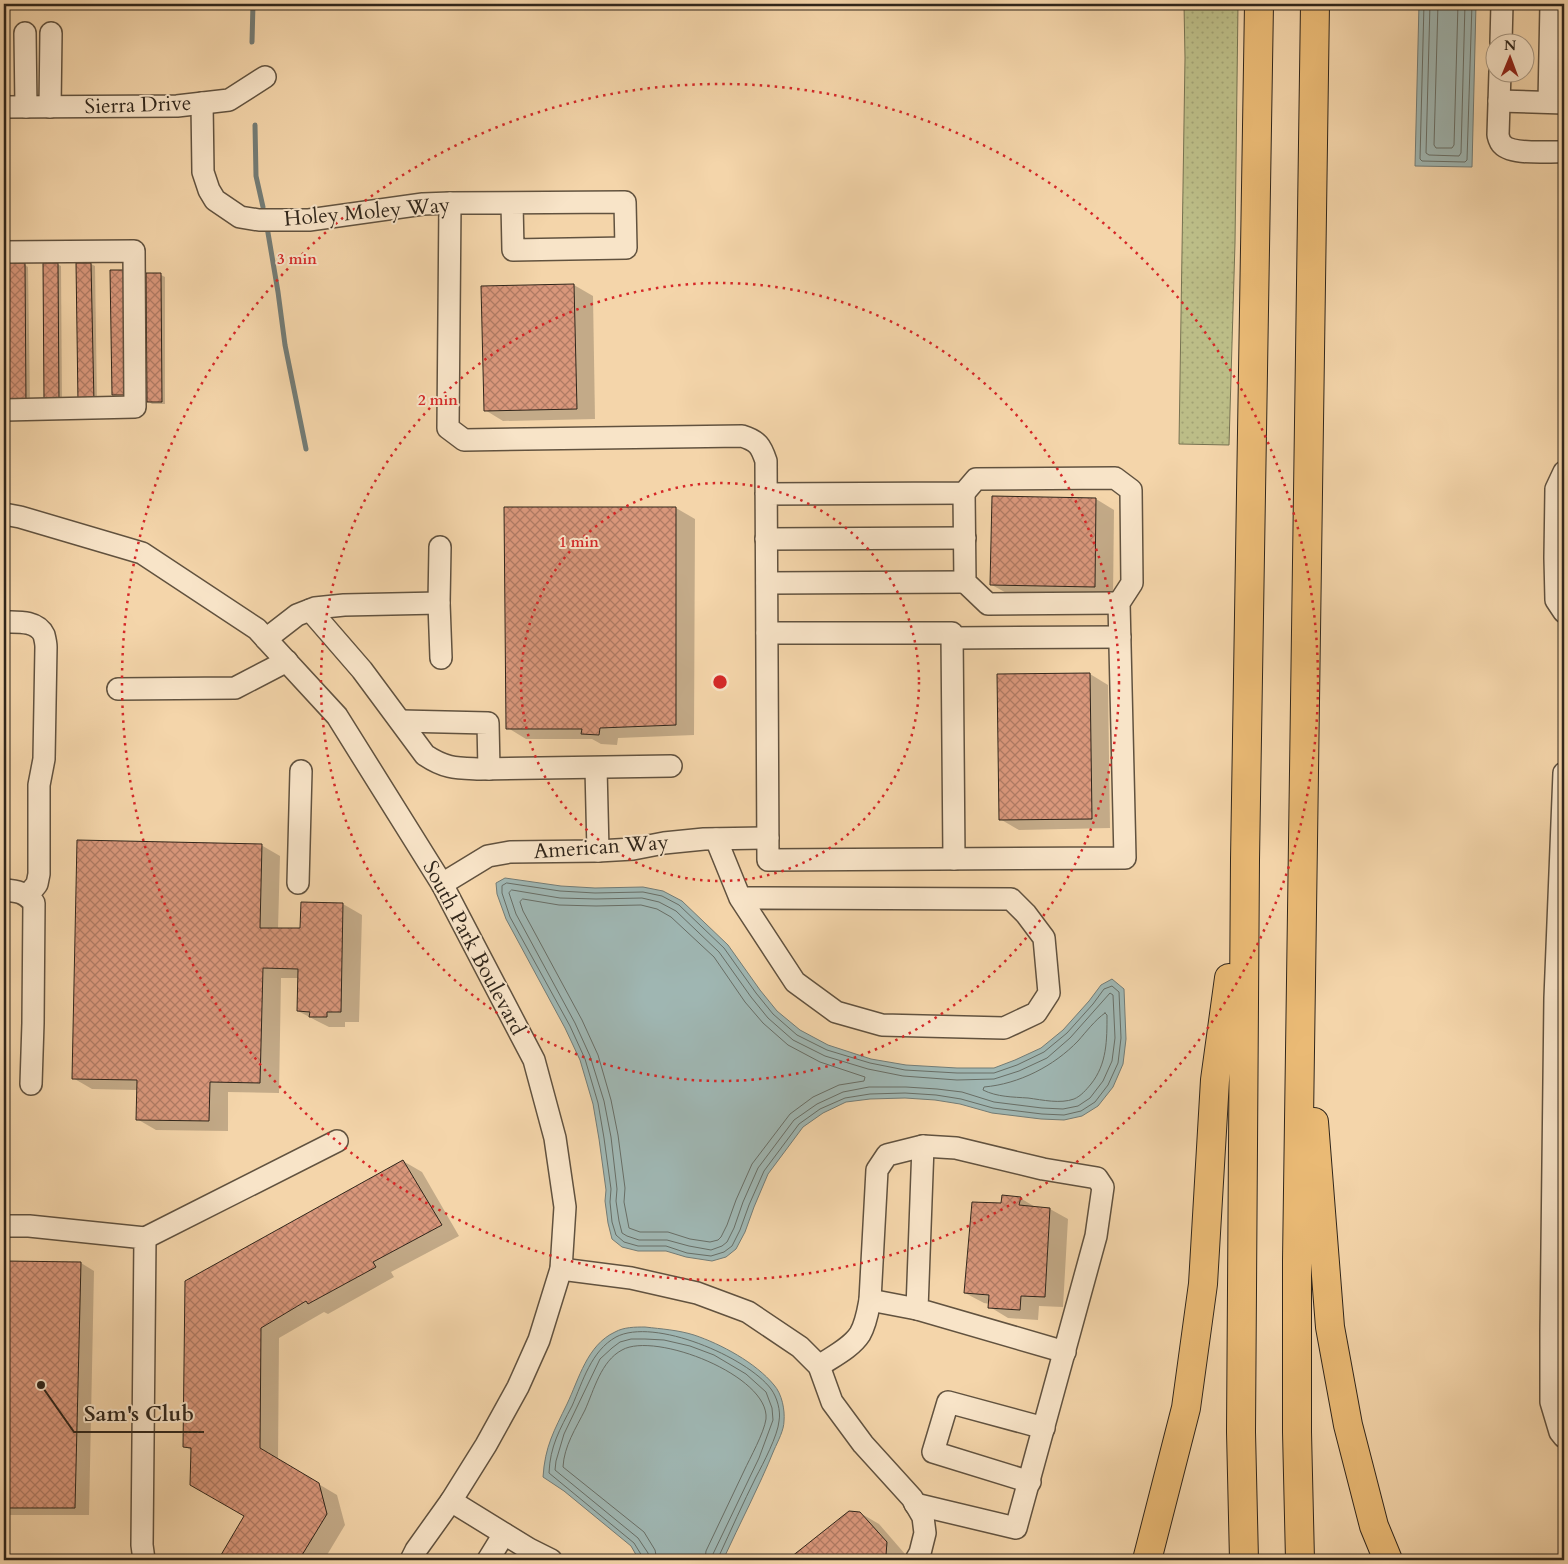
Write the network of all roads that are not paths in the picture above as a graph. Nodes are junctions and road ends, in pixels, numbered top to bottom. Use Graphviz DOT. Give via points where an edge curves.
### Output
graph roads {
  1 [pos="1259,4"];
  2 [pos="1316,4"];
  3 [pos="1502,4"];
  4 [pos="1551,4"];
  5 [pos="1501,32"];
  6 [pos="25,33"];
  7 [pos="51,33"];
  8 [pos="265,78"];
  9 [pos="1500,82"];
  10 [pos="1499,101"];
  11 [pos="202,103"];
  12 [pos="1557,103"];
  13 [pos="4,107"];
  14 [pos="26,107"];
  15 [pos="50,107"];
  16 [pos="1564,152"];
  17 [pos="450,203"];
  18 [pos="512,203"];
  19 [pos="4,252"];
  20 [pos="4,410"];
  21 [pos="1564,472"];
  22 [pos="964,493"];
  23 [pos="766,494"];
  24 [pos="4,514"];
  25 [pos="965,538"];
  26 [pos="766,539"];
  27 [pos="440,547"];
  28 [pos="965,582"];
  29 [pos="767,583"];
  30 [pos="1119,602"];
  31 [pos="439,603"];
  32 [pos="310,610"];
  33 [pos="1564,612"];
  34 [pos="4,622"];
  35 [pos="767,633"];
  36 [pos="1120,637"];
  37 [pos="952,638"];
  38 [pos="266,639"];
  39 [pos="441,658"];
  40 [pos="287,661"];
  41 [pos="118,689"];
  42 [pos="401,721"];
  43 [pos="671,766"];
  44 [pos="596,768"];
  45 [pos="489,769"];
  46 [pos="301,771"];
  47 [pos="1564,773"];
  48 [pos="768,838"];
  49 [pos="716,839"];
  50 [pos="598,851"];
  51 [pos="954,859"];
  52 [pos="1245,860"];
  53 [pos="298,883"];
  54 [pos="442,884"];
  55 [pos="4,890"];
  56 [pos="28,896"];
  57 [pos="740,898"];
  58 [pos="1301,937"];
  59 [pos="31,1084"];
  60 [pos="337,1141"];
  61 [pos="923,1146"];
  62 [pos="4,1226"];
  63 [pos="145,1238"];
  64 [pos="561,1269"];
  65 [pos="870,1300"];
  66 [pos="917,1309"];
  67 [pos="1065,1352"];
  68 [pos="819,1366"];
  69 [pos="1044,1428"];
  70 [pos="1564,1437"];
  71 [pos="1030,1482"];
  72 [pos="451,1501"];
  73 [pos="916,1504"];
  74 [pos="504,1534"];
  75 [pos="144,1560"];
  76 [pos="411,1560"];
  77 [pos="488,1560"];
  78 [pos="551,1560"];
  79 [pos="917,1560"];
  80 [pos="1147,1560"];
  81 [pos="1244,1560"];
  82 [pos="1300,1560"];
  83 [pos="1388,1560"];
  1 -- 52 [label="highway"];
  2 -- 58 [label="highway"];
  3 -- 5 [label="street"];
  4 -- 12 [label="street"];
  6 -- 14 [label="street"];
  7 -- 15 [label="street"];
  8 -- 11 [label="street, Sierra Drive" via="229,100"];
  9 -- 10 [label="street"];
  10 -- 12 [label="street"];
  10 -- 16 [label="street" via="1498,135 1506,148"];
  11 -- 15 [label="street, Sierra Drive"];
  11 -- 17 [label="street, Holey Moley Way" via="203,172 215,200 240,217 309,220"];
  13 -- 14 [label="street, Sierra Drive"];
  14 -- 15 [label="street, Sierra Drive"];
  17 -- 18 [label="street, Holey Moley Way"];
  17 -- 23 [label="street" via="448,428 464,440 742,436 761,446 766,461"];
  18 -- 18 [label="street, Holey Moley Way" via="624,202 626,248 513,250"];
  19 -- 20 [label="street" via="134,252 135,397 135,407"];
  21 -- 33 [label="street" via="1556,489 1555,558 1556,600"];
  22 -- 23 [label="street"];
  22 -- 25 [label="street"];
  22 -- 30 [label="street" via="976,479 1115,478 1131,490 1132,583"];
  23 -- 26 [label="street"];
  24 -- 38 [label="street, South Park Boulevard" via="142,552"];
  25 -- 26 [label="street"];
  25 -- 28 [label="street"];
  26 -- 29 [label="street"];
  27 -- 31 [label="street"];
  28 -- 29 [label="street"];
  28 -- 30 [label="street" via="988,604"];
  29 -- 35 [label="street"];
  30 -- 36 [label="street"];
  31 -- 32 [label="street" via="344,604"];
  31 -- 39 [label="street"];
  32 -- 38 [label="street" via="297,615"];
  32 -- 42 [label="street"];
  34 -- 56 [label="street" via="32,624 44,634 46,648 44,759 39,785 39,874 37,884"];
  35 -- 37 [label="street" via="952,633"];
  35 -- 48 [label="street"];
  36 -- 37 [label="street"];
  36 -- 51 [label="street" via="1125,858"];
  37 -- 51 [label="street"];
  38 -- 40 [label="street, South Park Boulevard"];
  40 -- 41 [label="street" via="235,688"];
  40 -- 54 [label="street, South Park Boulevard" via="337,716"];
  42 -- 45 [label="street" via="425,755 437,763 452,768"];
  42 -- 45 [label="street" via="488,723"];
  43 -- 44 [label="street"];
  44 -- 45 [label="street"];
  44 -- 50 [label="street"];
  46 -- 53 [label="street"];
  47 -- 70 [label="street" via="1555,998 1551,1332 1551,1402"];
  48 -- 49 [label="street, American Way"];
  48 -- 51 [label="street" via="768,860"];
  49 -- 50 [label="street, American Way"];
  49 -- 57 [label="street"];
  50 -- 54 [label="street, American Way" via="510,852 488,856"];
  52 -- 80 [label="highway" via="1215,1080 1203,1284 1186,1408"];
  52 -- 81 [label="highway" via="1241,1372"];
  54 -- 64 [label="street, South Park Boulevard" via="534,1060 555,1138 565,1207"];
  55 -- 56 [label="street"];
  56 -- 59 [label="street" via="34,903"];
  57 -- 57 [label="street" via="1011,899 1044,938 1049,993 1036,1013 1004,1028 882,1025 836,1012 795,982"];
  58 -- 82 [label="highway" via="1296,1432"];
  58 -- 83 [label="highway" via="1330,1327 1348,1425 1374,1526"];
  60 -- 63 [label="street"];
  61 -- 65 [label="street" via="888,1155 877,1170"];
  61 -- 66 [label="street"];
  61 -- 67 [label="street" via="956,1148 1097,1178 1103,1187 1096,1236"];
  62 -- 63 [label="street"];
  63 -- 75 [label="street"];
  64 -- 68 [label="street" via="631,1278 697,1293 748,1312 800,1347"];
  64 -- 72 [label="street, South Park Boulevard" via="538,1340 518,1387"];
  65 -- 66 [label="street"];
  65 -- 68 [label="street" via="860,1334"];
  66 -- 67 [label="street"];
  67 -- 69 [label="street"];
  68 -- 73 [label="street" via="832,1402 863,1444"];
  69 -- 71 [label="street"];
  69 -- 71 [label="street" via="948,1402 934,1452"];
  71 -- 73 [label="street" via="1016,1528"];
  72 -- 74 [label="street"];
  72 -- 76 [label="street, South Park Boulevard"];
  73 -- 79 [label="street" via="923,1517 925,1533"];
  74 -- 77 [label="street"];
  74 -- 78 [label="street"];
}
